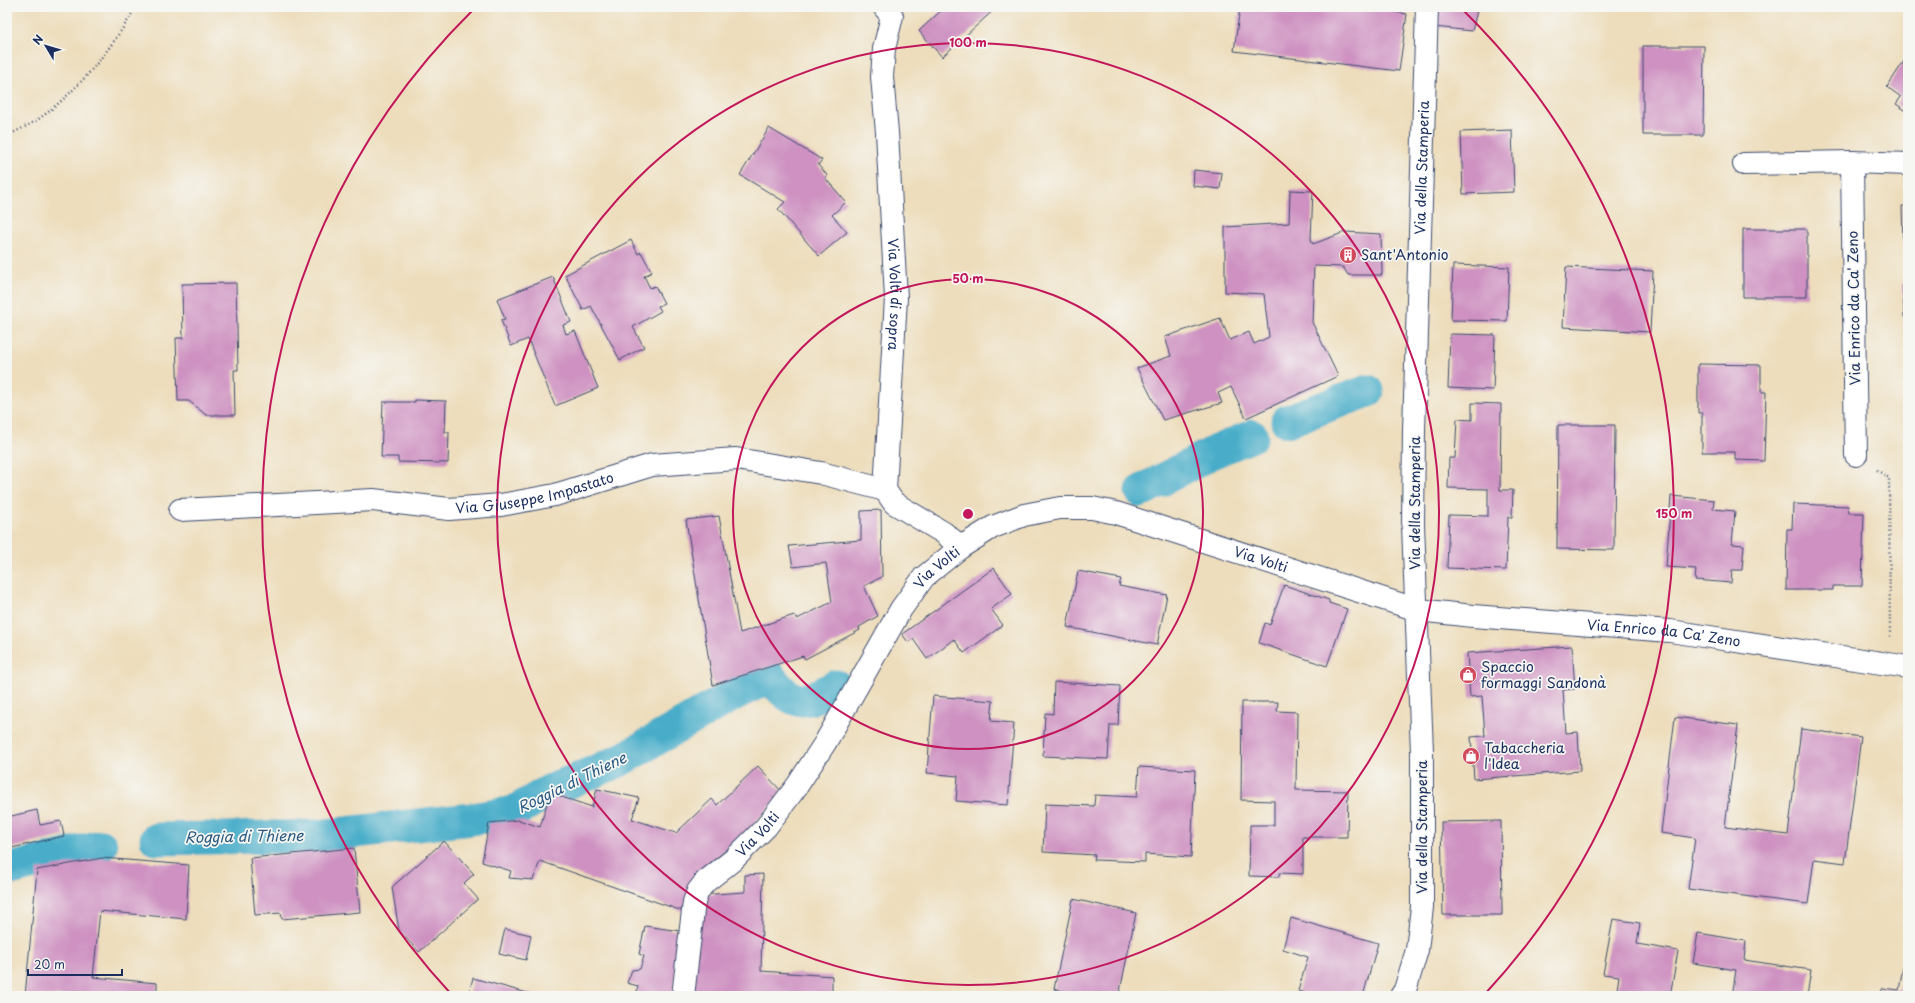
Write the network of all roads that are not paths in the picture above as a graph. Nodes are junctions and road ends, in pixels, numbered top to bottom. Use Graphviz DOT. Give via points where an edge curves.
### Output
graph roads {
  1 [pos="1428,7"];
  2 [pos="892,10"];
  3 [pos="1852,162"];
  4 [pos="1744,164"];
  5 [pos="1908,164"];
  6 [pos="1856,455"];
  7 [pos="885,490"];
  8 [pos="180,510"];
  9 [pos="961,547"];
  10 [pos="1418,610"];
  11 [pos="1908,667"];
  12 [pos="1407,994"];
  13 [pos="683,996"];
  1 -- 10 [label="street, Via della Stamperia" via="1414,430 1413,525"];
  2 -- 7 [label="street, Via Volti di sopra" via="884,49 882,77 896,298"];
  3 -- 4 [label="street"];
  3 -- 5 [label="street"];
  3 -- 6 [label="street, Via Enrico da Ca' Zeno"];
  7 -- 8 [label="street, Via Giuseppe Impastato" via="821,473 736,459 652,465 555,495 501,505 449,509 373,500"];
  7 -- 9 [label="street" via="894,503 944,533"];
  9 -- 10 [label="street, Via Volti" via="993,527 1024,515 1060,508 1092,508 1116,513"];
  9 -- 13 [label="street, Via Volti" via="924,577 900,609 825,743 766,827 698,891 694,902"];
  10 -- 11 [label="street, Via Enrico da Ca' Zeno" via="1670,631"];
  10 -- 12 [label="street, Via della Stamperia" via="1422,752 1422,907 1417,950"];
}
